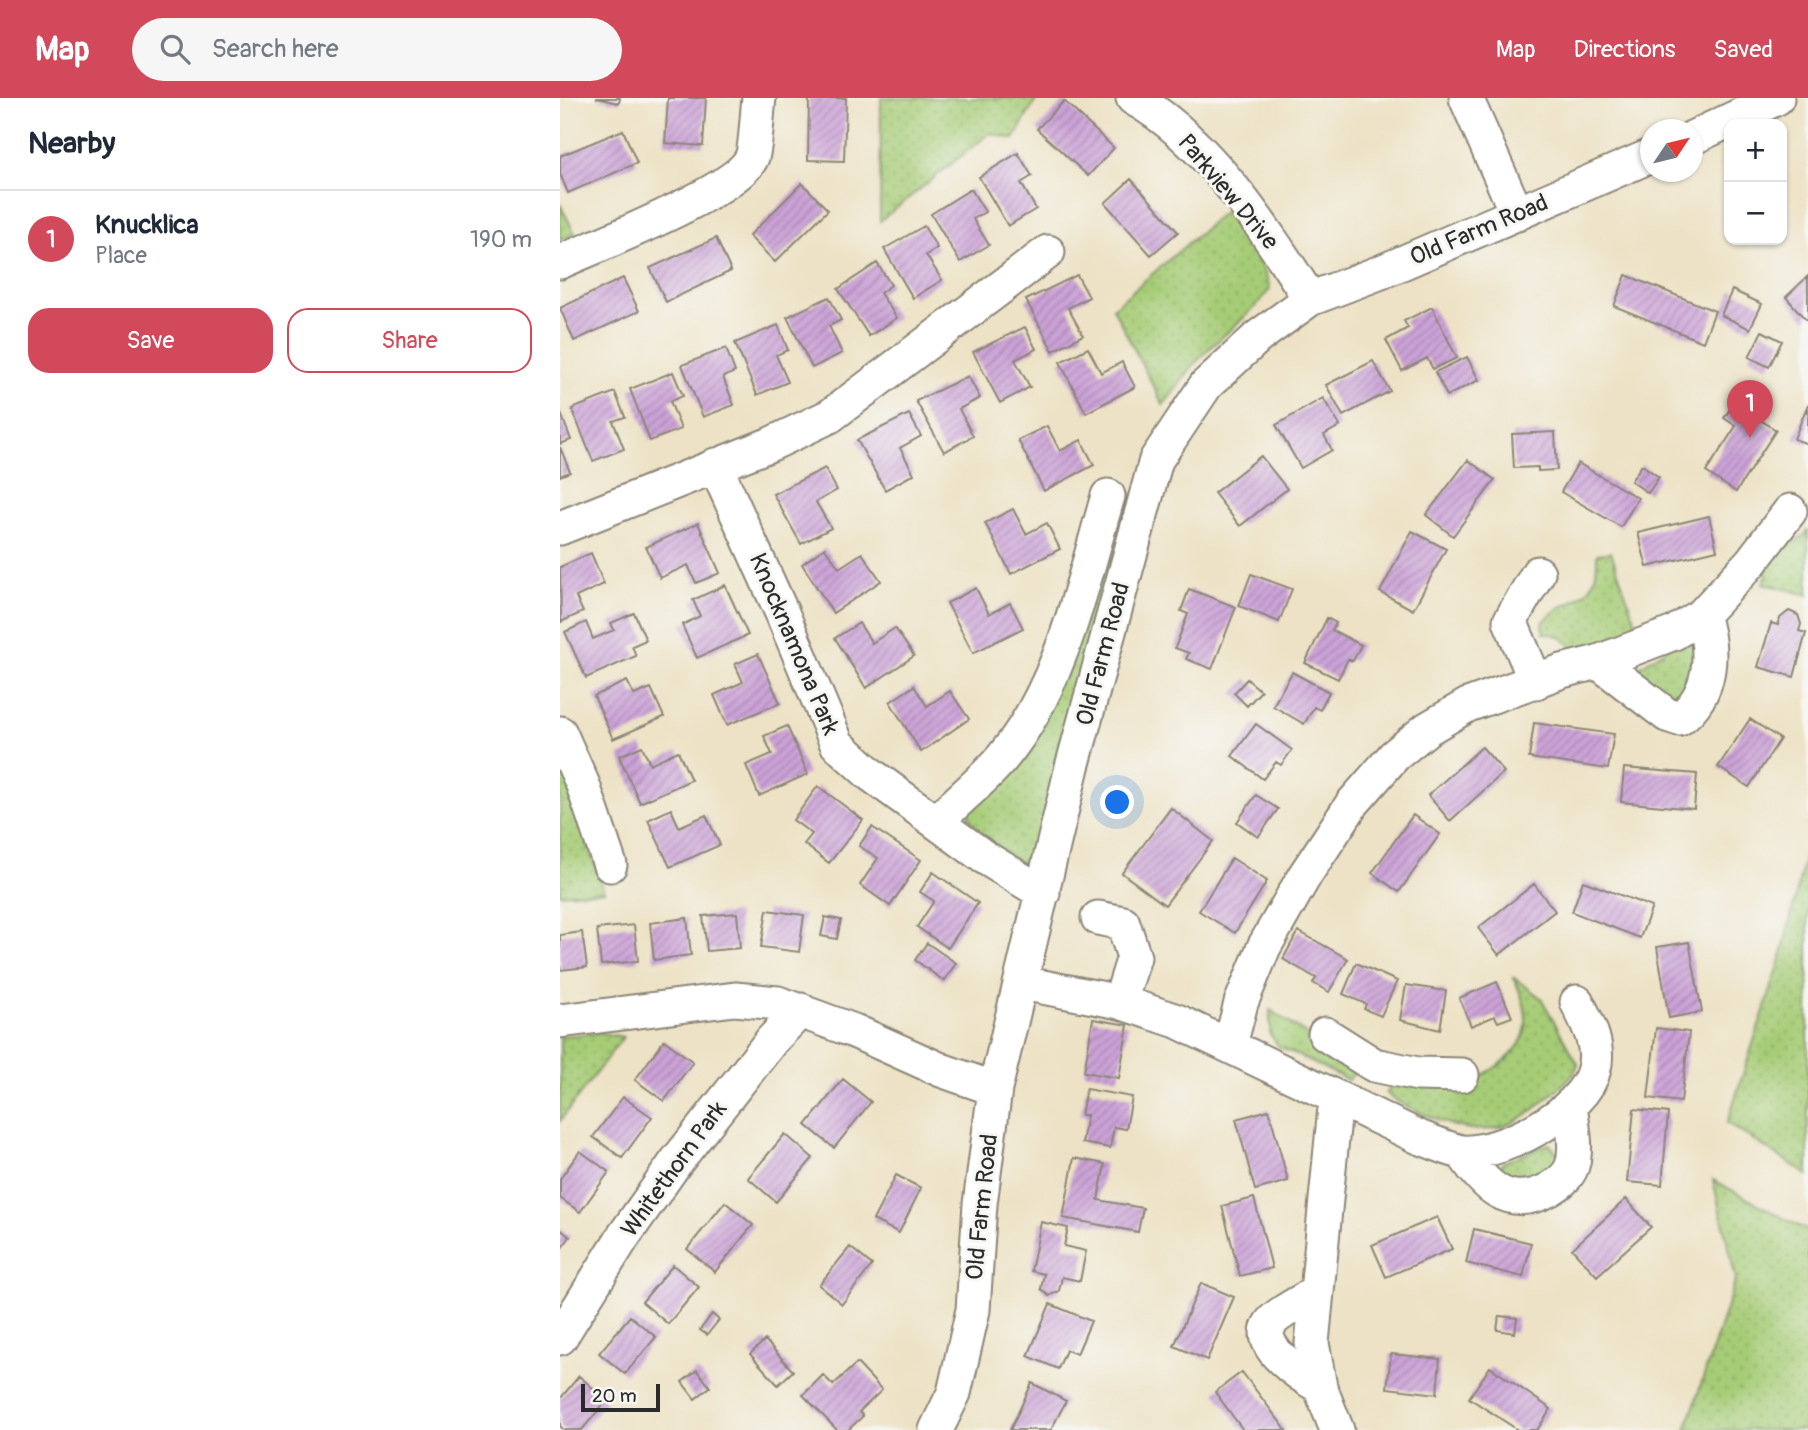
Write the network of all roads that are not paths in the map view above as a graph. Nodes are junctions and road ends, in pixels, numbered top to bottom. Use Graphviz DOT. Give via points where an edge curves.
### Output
graph roads {
  1 [pos="759,98"];
  2 [pos="1133,98"];
  3 [pos="1466,98"];
  4 [pos="1777,98"];
  5 [pos="1703,133"];
  6 [pos="1640,160"];
  7 [pos="1517,214"];
  8 [pos="1048,252"];
  9 [pos="560,262"];
  10 [pos="1310,299"];
  11 [pos="715,465"];
  12 [pos="1108,496"];
  13 [pos="1790,511"];
  14 [pos="560,528"];
  15 [pos="1538,573"];
  16 [pos="1702,615"];
  17 [pos="1598,662"];
  18 [pos="1536,682"];
  19 [pos="560,733"];
  20 [pos="937,822"];
  21 [pos="610,865"];
  22 [pos="1043,893"];
  23 [pos="1098,918"];
  24 [pos="1021,983"];
  25 [pos="1120,1002"];
  26 [pos="1577,1002"];
  27 [pos="801,1010"];
  28 [pos="560,1021"];
  29 [pos="1325,1034"];
  30 [pos="1230,1045"];
  31 [pos="1374,1065"];
  32 [pos="1462,1075"];
  33 [pos="995,1088"];
  34 [pos="1347,1102"];
  35 [pos="1570,1105"];
  36 [pos="1462,1152"];
  37 [pos="1315,1293"];
  38 [pos="560,1338"];
  39 [pos="1320,1387"];
  40 [pos="936,1430"];
  41 [pos="1337,1430"];
  1 -- 9 [label="street" via="752,156 742,172 708,195"];
  2 -- 10 [label="street, Parkview Drive" via="1158,112 1206,159 1255,216"];
  3 -- 7 [label="street"];
  4 -- 5 [label="street"];
  6 -- 7 [label="street, Old Farm Road"];
  7 -- 10 [label="street, Old Farm Road"];
  8 -- 11 [label="street" via="830,416"];
  10 -- 22 [label="street, Old Farm Road" via="1258,337 1206,385 1156,460 1072,766"];
  11 -- 14 [label="street"];
  11 -- 20 [label="street, Knocknamona Park" via="837,744"];
  12 -- 20 [label="street" via="1042,699 1002,758"];
  13 -- 16 [label="street"];
  15 -- 18 [label="street" via="1510,621"];
  16 -- 17 [label="street" via="1674,633"];
  16 -- 17 [label="street" via="1710,638 1708,676 1690,711 1679,719 1667,715"];
  17 -- 18 [label="street"];
  18 -- 30 [label="street" via="1468,705 1427,729 1394,756 1352,804 1264,947"];
  19 -- 21 [label="street"];
  20 -- 22 [label="street, Knocknamona Park"];
  22 -- 24 [label="street, Old Farm Road"];
  23 -- 25 [label="street" via="1123,923 1134,957"];
  24 -- 25 [label="street"];
  24 -- 33 [label="street, Old Farm Road"];
  25 -- 30 [label="street"];
  26 -- 35 [label="street" via="1594,1035 1594,1069"];
  27 -- 28 [label="street" via="735,999"];
  27 -- 33 [label="street"];
  27 -- 38 [label="street, Whitethorn Park" via="676,1162"];
  29 -- 31 [label="street"];
  30 -- 34 [label="street"];
  31 -- 32 [label="street" via="1418,1074"];
  31 -- 34 [label="street"];
  33 -- 40 [label="street, Old Farm Road" via="973,1310 954,1393"];
  34 -- 36 [label="street" via="1421,1138"];
  34 -- 37 [label="street"];
  35 -- 36 [label="street" via="1494,1149"];
  35 -- 36 [label="street" via="1572,1166 1563,1182 1544,1192 1510,1197 1477,1175"];
  37 -- 39 [label="street" via="1311,1343"];
  37 -- 39 [label="street" via="1270,1322 1265,1335 1269,1346"];
  39 -- 41 [label="street"];
}
